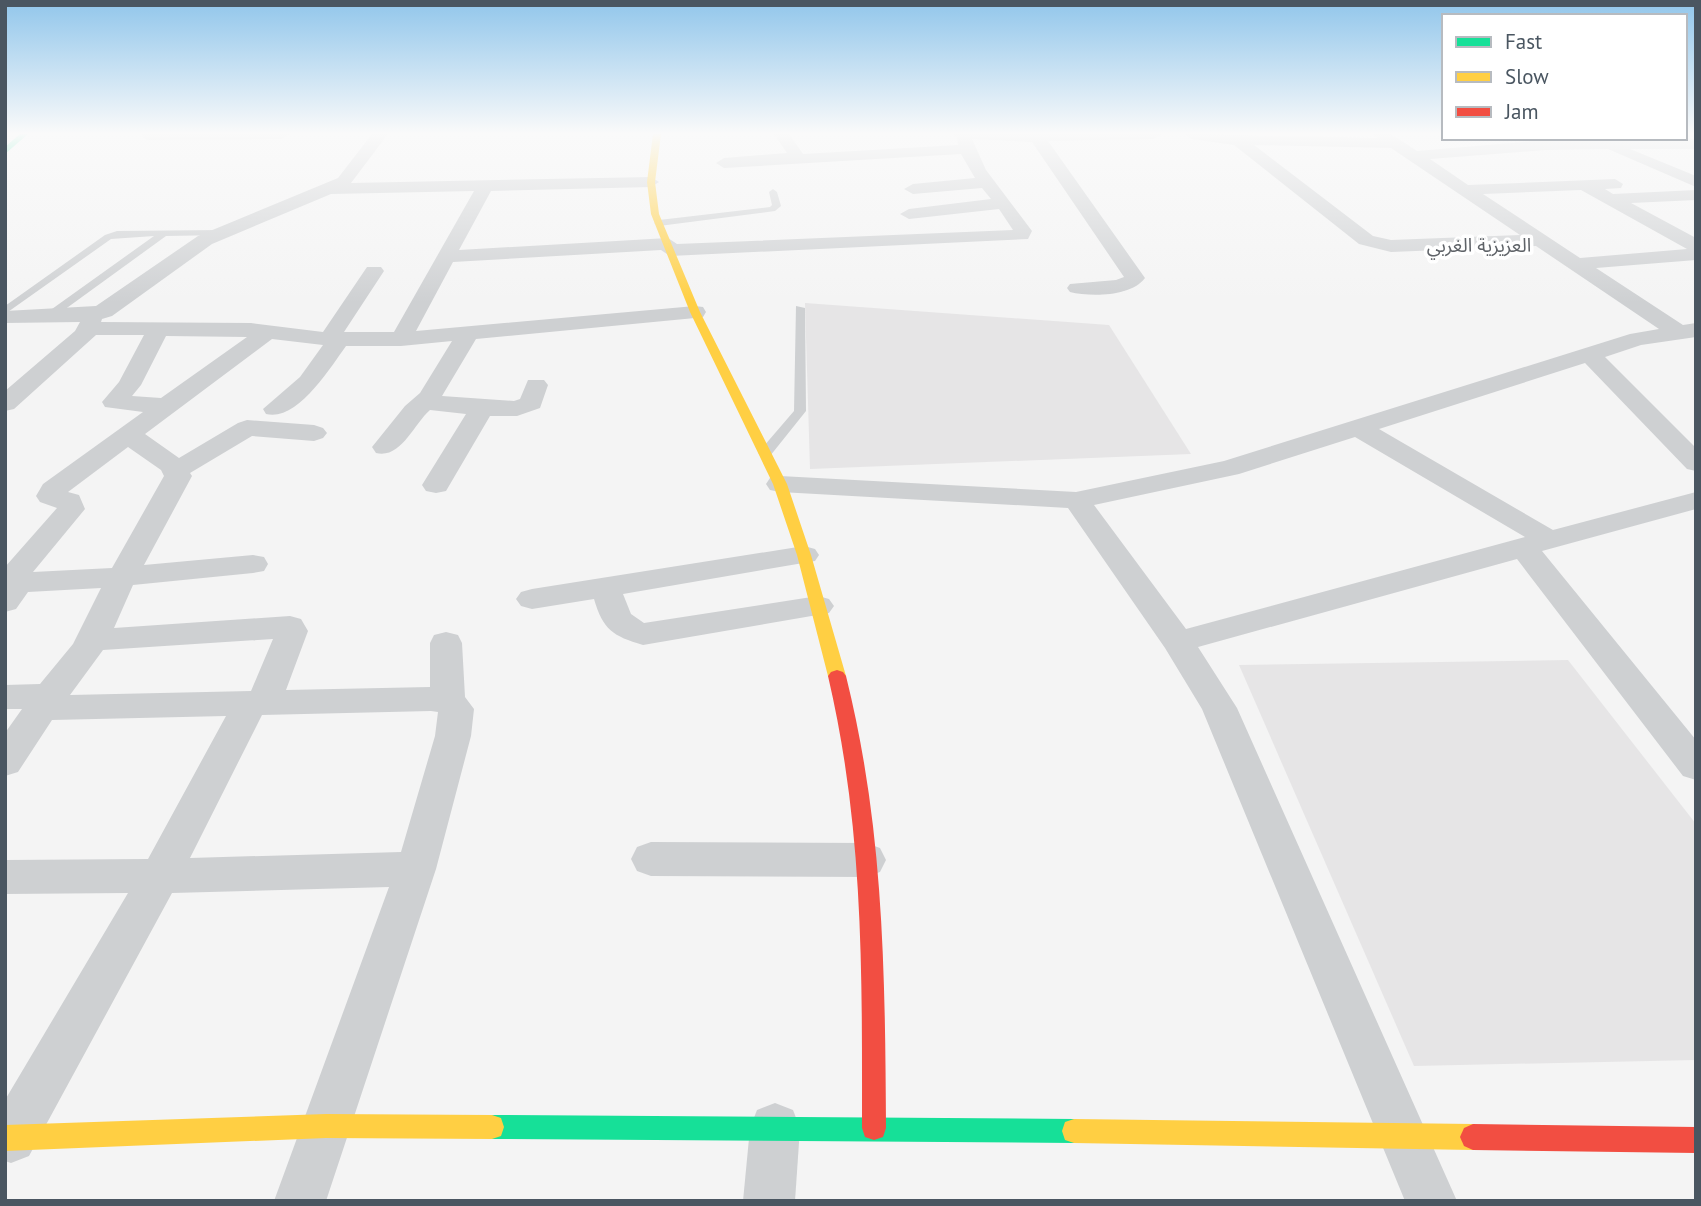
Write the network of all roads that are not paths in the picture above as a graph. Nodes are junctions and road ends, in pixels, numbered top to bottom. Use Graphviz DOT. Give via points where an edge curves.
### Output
graph roads {
  1 [pos="329,190"];
  2 [pos="483,190"];
  3 [pos="653,190"];
  4 [pos="993,190"];
  5 [pos="1072,190"];
  6 [pos="1302,190"];
  7 [pos="1464,190"];
  8 [pos="1610,190"];
  9 [pos="773,192"];
  10 [pos="1613,192"];
  11 [pos="1696,195"];
  12 [pos="1001,203"];
  13 [pos="908,214"];
  14 [pos="659,223"];
  15 [pos="165,233"];
  16 [pos="221,233"];
  17 [pos="1540,240"];
  18 [pos="1696,246"];
  19 [pos="669,247"];
  20 [pos="1696,254"];
  21 [pos="446,257"];
  22 [pos="1575,264"];
  23 [pos="374,271"];
  24 [pos="1077,288"];
  25 [pos="800,308"];
  26 [pos="5,311"];
  27 [pos="695,312"];
  28 [pos="49,316"];
  29 [pos="5,317"];
  30 [pos="90,322"];
  31 [pos="158,329"];
  32 [pos="1687,331"];
  33 [pos="267,332"];
  34 [pos="468,333"];
  35 [pos="334,339"];
  36 [pos="401,339"];
  37 [pos="1590,355"];
  38 [pos="536,386"];
  39 [pos="425,402"];
  40 [pos="5,404"];
  41 [pos="165,407"];
  42 [pos="482,408"];
  43 [pos="275,409"];
  44 [pos="1359,428"];
  45 [pos="314,433"];
  46 [pos="127,435"];
  47 [pos="386,447"];
  48 [pos="765,453"];
  49 [pos="1696,463"];
  50 [pos="177,470"];
  51 [pos="780,484"];
  52 [pos="436,485"];
  53 [pos="1076,500"];
  54 [pos="1696,500"];
  55 [pos="1537,544"];
  56 [pos="804,555"];
  57 [pos="253,564"];
  58 [pos="122,577"];
  59 [pos="605,587"];
  60 [pos="11,593"];
  61 [pos="532,599"];
  62 [pos="818,606"];
  63 [pos="91,640"];
  64 [pos="1178,642"];
  65 [pos="446,643"];
  66 [pos="5,697"];
  67 [pos="449,701"];
  68 [pos="47,702"];
  69 [pos="258,702"];
  70 [pos="5,762"];
  71 [pos="1696,766"];
  72 [pos="651,859"];
  73 [pos="866,860"];
  74 [pos="416,869"];
  75 [pos="160,876"];
  76 [pos="5,877"];
  77 [pos="326,1126"];
  78 [pos="775,1128"];
  79 [pos="874,1128"];
  80 [pos="1405,1135"];
  81 [pos="8,1138"];
  82 [pos="1696,1140"];
  83 [pos="300,1201"];
  84 [pos="769,1201"];
  85 [pos="1431,1201"];
  1 -- 16 [label="street"];
  2 -- 21 [label="street"];
  3 -- 14 [label="main road"];
  4 -- 12 [label="street"];
  5 -- 24 [label="street" via="1135,278 1120,285"];
  6 -- 17 [label="street" via="1376,244"];
  7 -- 17 [label="street"];
  8 -- 10 [label="street"];
  9 -- 14 [label="lane" via="777,206 772,209"];
  10 -- 11 [label="street" via="1640,198"];
  10 -- 18 [label="street"];
  12 -- 13 [label="street"];
  12 -- 19 [label="street" via="1020,224 1021,235"];
  14 -- 19 [label="main road"];
  15 -- 16 [label="lane"];
  15 -- 26 [label="lane" via="108,237"];
  15 -- 28 [label="lane"];
  16 -- 30 [label="street" via="189,250"];
  17 -- 22 [label="street"];
  19 -- 21 [label="street"];
  19 -- 27 [label="main road"];
  20 -- 22 [label="street"];
  21 -- 36 [label="street"];
  22 -- 32 [label="street"];
  23 -- 35 [label="street"];
  25 -- 48 [label="lane" via="800,411"];
  27 -- 34 [label="street"];
  27 -- 48 [label="main road"];
  28 -- 29 [label="street"];
  28 -- 30 [label="street"];
  30 -- 31 [label="street"];
  30 -- 40 [label="street"];
  31 -- 33 [label="street"];
  31 -- 41 [label="street" via="129,385 114,402"];
  32 -- 37 [label="street" via="1638,339"];
  33 -- 35 [label="street"];
  33 -- 41 [label="street"];
  34 -- 36 [label="street"];
  34 -- 39 [label="street"];
  35 -- 36 [label="street"];
  35 -- 43 [label="street" via="308,382"];
  37 -- 44 [label="street"];
  37 -- 49 [label="street"];
  38 -- 42 [label="street" via="531,403 524,407"];
  39 -- 42 [label="street"];
  39 -- 47 [label="street"];
  41 -- 46 [label="street"];
  42 -- 52 [label="street"];
  44 -- 53 [label="street" via="1230,468"];
  44 -- 55 [label="street"];
  45 -- 50 [label="street" via="247,428"];
  46 -- 50 [label="street"];
  46 -- 60 [label="street" via="53,490 50,496 69,501 71,509 18,571"];
  48 -- 51 [label="main road"];
  50 -- 58 [label="street" via="178,476"];
  51 -- 53 [label="street"];
  51 -- 56 [label="main road"];
  53 -- 64 [label="street"];
  54 -- 55 [label="street"];
  55 -- 64 [label="street"];
  55 -- 71 [label="street"];
  56 -- 59 [label="street"];
  56 -- 62 [label="main road"];
  57 -- 58 [label="street"];
  58 -- 60 [label="street"];
  58 -- 63 [label="street"];
  59 -- 61 [label="street"];
  59 -- 62 [label="street" via="619,623 643,634"];
  62 -- 73 [label="main road" via="859,774"];
  63 -- 68 [label="street"];
  63 -- 69 [label="street" via="290,627"];
  64 -- 80 [label="street" via="1219,708"];
  65 -- 67 [label="street"];
  66 -- 68 [label="street"];
  67 -- 69 [label="street"];
  67 -- 74 [label="street" via="456,709 453,736"];
  68 -- 69 [label="street"];
  68 -- 70 [label="street"];
  69 -- 75 [label="street"];
  72 -- 73 [label="street"];
  73 -- 79 [label="main road" via="873,942"];
  74 -- 75 [label="street"];
  74 -- 77 [label="street"];
  75 -- 76 [label="street"];
  75 -- 81 [label="street"];
  77 -- 78 [label="main road"];
  77 -- 81 [label="main road"];
  77 -- 83 [label="street"];
  78 -- 79 [label="main road"];
  78 -- 84 [label="street"];
  79 -- 80 [label="main road"];
  80 -- 82 [label="main road"];
  80 -- 85 [label="street"];
}
